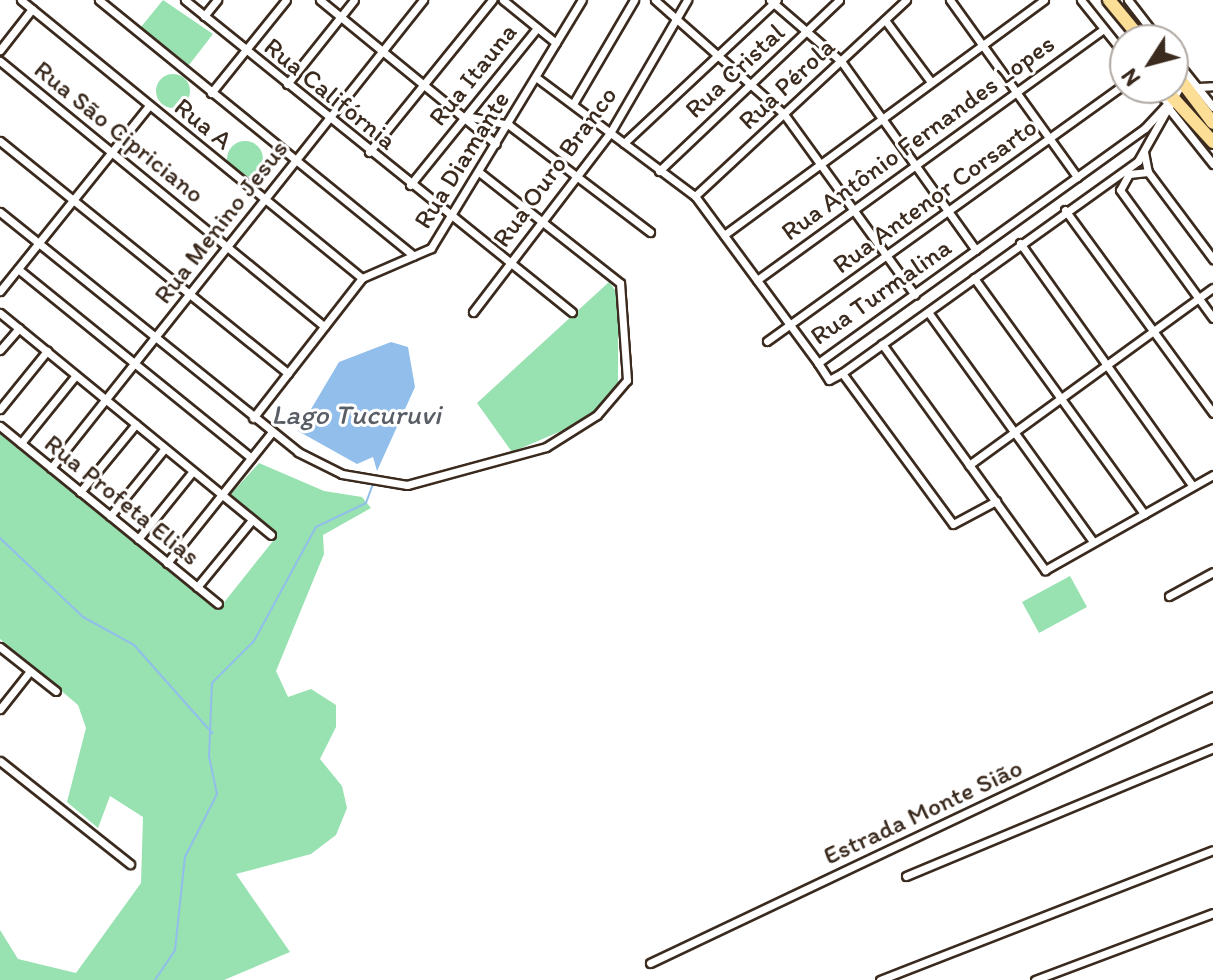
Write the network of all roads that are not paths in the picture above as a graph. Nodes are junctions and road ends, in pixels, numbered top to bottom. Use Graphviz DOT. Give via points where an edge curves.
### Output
graph roads {
  1 [pos="21,0"];
  2 [pos="99,0"];
  3 [pos="185,0"];
  4 [pos="217,0"];
  5 [pos="286,0"];
  6 [pos="320,0"];
  7 [pos="354,0"];
  8 [pos="423,0"];
  9 [pos="492,0"];
  10 [pos="503,0"];
  11 [pos="582,0"];
  12 [pos="634,0"];
  13 [pos="655,0"];
  14 [pos="687,0"];
  15 [pos="839,0"];
  16 [pos="906,0"];
  17 [pos="950,0"];
  18 [pos="1044,0"];
  19 [pos="1081,0"];
  20 [pos="1099,0"];
  21 [pos="1109,0"];
  22 [pos="1128,0"];
  23 [pos="774,1"];
  24 [pos="32,9"];
  25 [pos="204,16"];
  26 [pos="340,16"];
  27 [pos="676,18"];
  28 [pos="885,20"];
  29 [pos="1118,24"];
  30 [pos="1129,24"];
  31 [pos="1147,24"];
  32 [pos="537,28"];
  33 [pos="1104,29"];
  34 [pos="806,31"];
  35 [pos="1109,35"];
  36 [pos="556,43"];
  37 [pos="982,45"];
  38 [pos="0,50"];
  39 [pos="245,50"];
  40 [pos="381,50"];
  41 [pos="717,55"];
  42 [pos="0,61"];
  43 [pos="841,61"];
  44 [pos="537,78"];
  45 [pos="1189,79"];
  46 [pos="931,82"];
  47 [pos="1189,83"];
  48 [pos="287,84"];
  49 [pos="423,84"];
  50 [pos="750,84"];
  51 [pos="1213,86"];
  52 [pos="1189,89"];
  53 [pos="1196,89"];
  54 [pos="1016,92"];
  55 [pos="211,93"];
  56 [pos="1109,96"];
  57 [pos="1189,102"];
  58 [pos="573,104"];
  59 [pos="1171,104"];
  60 [pos="149,106"];
  61 [pos="1213,107"];
  62 [pos="784,114"];
  63 [pos="464,116"];
  64 [pos="327,118"];
  65 [pos="882,118"];
  66 [pos="1213,123"];
  67 [pos="509,125"];
  68 [pos="610,133"];
  69 [pos="1050,139"];
  70 [pos="0,141"];
  71 [pos="1213,142"];
  72 [pos="624,143"];
  73 [pos="496,144"];
  74 [pos="1144,151"];
  75 [pos="112,152"];
  76 [pos="369,152"];
  77 [pos="295,160"];
  78 [pos="819,163"];
  79 [pos="915,164"];
  80 [pos="1213,164"];
  81 [pos="659,171"];
  82 [pos="479,172"];
  83 [pos="1148,172"];
  84 [pos="576,177"];
  85 [pos="1077,177"];
  86 [pos="410,185"];
  87 [pos="1096,189"];
  88 [pos="1120,190"];
  89 [pos="695,196"];
  90 [pos="265,200"];
  91 [pos="73,201"];
  92 [pos="853,209"];
  93 [pos="1065,210"];
  94 [pos="949,211"];
  95 [pos="0,212"];
  96 [pos="450,220"];
  97 [pos="542,221"];
  98 [pos="650,232"];
  99 [pos="724,235"];
  100 [pos="37,242"];
  101 [pos="1020,243"];
  102 [pos="228,247"];
  103 [pos="976,250"];
  104 [pos="413,255"];
  105 [pos="886,255"];
  106 [pos="1213,259"];
  107 [pos="509,266"];
  108 [pos="18,269"];
  109 [pos="362,278"];
  110 [pos="974,278"];
  111 [pos="757,280"];
  112 [pos="1213,288"];
  113 [pos="0,291"];
  114 [pos="915,295"];
  115 [pos="189,296"];
  116 [pos="1199,299"];
  117 [pos="473,312"];
  118 [pos="572,312"];
  119 [pos="928,312"];
  120 [pos="0,313"];
  121 [pos="1213,318"];
  122 [pos="324,326"];
  123 [pos="789,326"];
  124 [pos="19,328"];
  125 [pos="1154,331"];
  126 [pos="155,338"];
  127 [pos="767,341"];
  128 [pos="882,344"];
  129 [pos="0,350"];
  130 [pos="47,351"];
  131 [pos="135,363"];
  132 [pos="818,363"];
  133 [pos="1107,365"];
  134 [pos="288,373"];
  135 [pos="842,373"];
  136 [pos="76,375"];
  137 [pos="1061,398"];
  138 [pos="106,399"];
  139 [pos="0,409"];
  140 [pos="1213,413"];
  141 [pos="253,418"];
  142 [pos="136,424"];
  143 [pos="0,426"];
  144 [pos="1014,432"];
  145 [pos="271,433"];
  146 [pos="21,443"];
  147 [pos="165,448"];
  148 [pos="251,458"];
  149 [pos="969,465"];
  150 [pos="51,468"];
  151 [pos="193,471"];
  152 [pos="1213,475"];
  153 [pos="1193,486"];
  154 [pos="80,492"];
  155 [pos="222,495"];
  156 [pos="996,501"];
  157 [pos="1144,514"];
  158 [pos="110,516"];
  159 [pos="252,520"];
  160 [pos="271,535"];
  161 [pos="138,539"];
  162 [pos="1093,542"];
  163 [pos="167,563"];
  164 [pos="1213,572"];
  165 [pos="197,587"];
  166 [pos="1169,596"];
  167 [pos="218,604"];
  168 [pos="0,647"];
  169 [pos="30,671"];
  170 [pos="56,691"];
  171 [pos="1213,696"];
  172 [pos="0,709"];
  173 [pos="1213,748"];
  174 [pos="0,761"];
  175 [pos="1213,850"];
  176 [pos="130,864"];
  177 [pos="906,876"];
  178 [pos="1213,913"];
  179 [pos="650,963"];
  180 [pos="880,980"];
  181 [pos="1035,980"];
  1 -- 24 [label="street, Rua A"];
  2 -- 55 [label="street"];
  3 -- 25 [label="street, Rua Califórnia"];
  4 -- 25 [label="street"];
  5 -- 39 [label="street"];
  6 -- 26 [label="street"];
  7 -- 26 [label="street"];
  8 -- 40 [label="street, Rua Menino Jesus"];
  9 -- 49 [label="street"];
  10 -- 32 [label="street"];
  11 -- 36 [label="street, Rua Diamante"];
  12 -- 58 [label="street"];
  13 -- 27 [label="street"];
  14 -- 27 [label="street, Rua Ouro Branco"];
  15 -- 34 [label="street, Rua Cristal"];
  16 -- 28 [label="street, Rua Pérola"];
  17 -- 37 [label="street"];
  18 -- 37 [label="street"];
  19 -- 33 [label="street"];
  20 -- 29 [label="main road"];
  21 -- 30 [label="main road"];
  22 -- 31 [label="street"];
  23 -- 34 [label="street"];
  23 -- 41 [label="street"];
  24 -- 38 [label="street"];
  24 -- 60 [label="street, Rua A"];
  25 -- 39 [label="street, Rua Califórnia"];
  26 -- 40 [label="street"];
  26 -- 48 [label="street"];
  27 -- 41 [label="street"];
  27 -- 68 [label="street, Rua Ouro Branco"];
  28 -- 43 [label="street, Rua Pérola"];
  28 -- 46 [label="street"];
  32 -- 36 [label="street"];
  32 -- 63 [label="street, Rua Itauna"];
  33 -- 35 [label="street"];
  33 -- 54 [label="street, Rua Antônio Fernandes Lopes"];
  34 -- 43 [label="street"];
  34 -- 50 [label="street, Rua Cristal"];
  36 -- 44 [label="street, Rua Diamante"];
  37 -- 46 [label="street"];
  37 -- 54 [label="street"];
  39 -- 48 [label="street, Rua Califórnia"];
  39 -- 55 [label="street"];
  40 -- 49 [label="street"];
  40 -- 64 [label="street, Rua Menino Jesus"];
  41 -- 50 [label="street"];
  41 -- 72 [label="street"];
  42 -- 75 [label="street, Rua São Cipriciano"];
  43 -- 62 [label="street, Rua Pérola"];
  43 -- 65 [label="street"];
  44 -- 58 [label="street, Rua Turmalina"];
  44 -- 67 [label="street, Rua Diamante"];
  45 -- 53 [label="street"];
  46 -- 65 [label="street"];
  47 -- 53 [label="main road"];
  48 -- 64 [label="street, Rua Califórnia"];
  49 -- 63 [label="street"];
  49 -- 76 [label="street"];
  50 -- 62 [label="street"];
  50 -- 81 [label="street, Rua Cristal"];
  51 -- 53 [label="street"];
  52 -- 53 [label="street"];
  53 -- 57 [label="street" via="1194,102"];
  53 -- 61 [label="street"];
  53 -- 66 [label="main road"];
  54 -- 69 [label="street"];
  54 -- 79 [label="street, Rua Antônio Fernandes Lopes"];
  55 -- 77 [label="street"];
  56 -- 69 [label="street, Rua Antenor Corsarto"];
  58 -- 68 [label="street, Rua Turmalina"];
  59 -- 71 [label="main road"];
  59 -- 74 [label="street"];
  59 -- 80 [label="street"];
  59 -- 85 [label="street, Rua Turmalina"];
  60 -- 75 [label="street"];
  60 -- 90 [label="street, Rua A"];
  62 -- 78 [label="street"];
  62 -- 89 [label="street, Rua Pérola"];
  63 -- 67 [label="street"];
  63 -- 73 [label="street"];
  63 -- 86 [label="street, Rua Itauna"];
  64 -- 76 [label="street, Rua Califórnia"];
  64 -- 77 [label="street, Rua Menino Jesus"];
  65 -- 78 [label="street"];
  65 -- 79 [label="street"];
  67 -- 73 [label="street, Rua Diamante"];
  67 -- 84 [label="street"];
  68 -- 72 [label="street, Rua Turmalina"];
  68 -- 84 [label="street, Rua Ouro Branco"];
  69 -- 85 [label="street"];
  69 -- 94 [label="street, Rua Antenor Corsarto"];
  70 -- 91 [label="street"];
  72 -- 81 [label="street, Rua Turmalina"];
  73 -- 82 [label="street, Rua Diamante"];
  74 -- 83 [label="street"];
  74 -- 87 [label="street"];
  75 -- 91 [label="street"];
  75 -- 102 [label="street, Rua São Cipriciano"];
  76 -- 86 [label="street, Rua Califórnia"];
  77 -- 90 [label="street, Rua Menino Jesus"];
  77 -- 104 [label="street"];
  78 -- 92 [label="street"];
  78 -- 99 [label="street"];
  79 -- 92 [label="street, Rua Antônio Fernandes Lopes"];
  79 -- 94 [label="street"];
  81 -- 89 [label="street, Rua Turmalina"];
  82 -- 96 [label="street, Rua Diamante"];
  82 -- 97 [label="street"];
  83 -- 88 [label="street" via="1129,174"];
  83 -- 106 [label="street"];
  84 -- 97 [label="street, Rua Ouro Branco"];
  84 -- 98 [label="street"];
  85 -- 103 [label="street, Rua Turmalina"];
  86 -- 96 [label="street, Rua Califórnia"];
  87 -- 88 [label="street"];
  87 -- 93 [label="street"];
  88 -- 116 [label="street"];
  89 -- 99 [label="street, Rua Turmalina"];
  90 -- 102 [label="street, Rua Menino Jesus"];
  90 -- 109 [label="street, Rua A"];
  91 -- 100 [label="street"];
  91 -- 115 [label="street"];
  92 -- 105 [label="street"];
  92 -- 111 [label="street, Rua Antônio Fernandes Lopes"];
  93 -- 101 [label="street"];
  93 -- 125 [label="street"];
  94 -- 103 [label="street"];
  94 -- 105 [label="street, Rua Antenor Corsarto"];
  95 -- 100 [label="street"];
  96 -- 104 [label="street, Rua Diamante" via="431,248"];
  96 -- 107 [label="street, Rua Califórnia"];
  97 -- 107 [label="street, Rua Ouro Branco"];
  97 -- 145 [label="street" via="614,277 626,301 627,380 597,415 522,456 418,484 373,482 319,465"];
  99 -- 111 [label="street, Rua Turmalina"];
  100 -- 108 [label="street"];
  100 -- 126 [label="street"];
  101 -- 110 [label="street"];
  101 -- 133 [label="street"];
  102 -- 115 [label="street, Rua Menino Jesus"];
  102 -- 122 [label="street, Rua São Cipriciano"];
  103 -- 114 [label="street, Rua Turmalina"];
  104 -- 109 [label="street, Rua Diamante"];
  105 -- 114 [label="street"];
  105 -- 123 [label="street, Rua Antenor Corsarto"];
  107 -- 117 [label="street, Rua Ouro Branco"];
  107 -- 118 [label="street, Rua Califórnia"];
  108 -- 113 [label="street"];
  108 -- 131 [label="street"];
  109 -- 122 [label="street, Rua Diamante"];
  110 -- 119 [label="street"];
  110 -- 137 [label="street"];
  111 -- 123 [label="street, Rua Turmalina"];
  112 -- 116 [label="street"];
  114 -- 132 [label="street, Rua Turmalina"];
  115 -- 126 [label="street, Rua Menino Jesus"];
  115 -- 134 [label="street"];
  116 -- 121 [label="street"];
  116 -- 125 [label="street"];
  119 -- 128 [label="street"];
  119 -- 144 [label="street"];
  120 -- 124 [label="street"];
  122 -- 134 [label="street, Rua Diamante"];
  123 -- 127 [label="street, Rua Antenor Corsarto"];
  123 -- 132 [label="street, Rua Turmalina"];
  124 -- 129 [label="street"];
  124 -- 130 [label="street"];
  125 -- 133 [label="street"];
  125 -- 140 [label="street"];
  126 -- 131 [label="street, Rua Menino Jesus"];
  126 -- 141 [label="street"];
  128 -- 135 [label="street"];
  128 -- 149 [label="street"];
  130 -- 136 [label="street"];
  130 -- 139 [label="street"];
  131 -- 138 [label="street, Rua Menino Jesus"];
  131 -- 148 [label="street"];
  132 -- 135 [label="street" via="829,380"];
  133 -- 137 [label="street"];
  133 -- 153 [label="street"];
  134 -- 141 [label="street, Rua Diamante"];
  135 -- 156 [label="street" via="953,524"];
  136 -- 138 [label="street"];
  136 -- 146 [label="street"];
  137 -- 144 [label="street"];
  137 -- 157 [label="street"];
  138 -- 142 [label="street"];
  138 -- 150 [label="street, Rua Menino Jesus"];
  141 -- 145 [label="street"];
  142 -- 147 [label="street"];
  142 -- 154 [label="street"];
  143 -- 146 [label="street, Rua Profeta Elias"];
  144 -- 149 [label="street"];
  144 -- 162 [label="street"];
  145 -- 148 [label="street"];
  146 -- 150 [label="street, Rua Profeta Elias"];
  147 -- 151 [label="street"];
  147 -- 158 [label="street"];
  148 -- 155 [label="street"];
  149 -- 156 [label="street"];
  150 -- 154 [label="street, Rua Profeta Elias"];
  151 -- 155 [label="street"];
  151 -- 161 [label="street"];
  152 -- 153 [label="street"];
  153 -- 157 [label="street"];
  154 -- 158 [label="street, Rua Profeta Elias"];
  155 -- 159 [label="street"];
  155 -- 163 [label="street"];
  156 -- 162 [label="street" via="1045,570"];
  157 -- 162 [label="street"];
  158 -- 161 [label="street, Rua Profeta Elias"];
  159 -- 160 [label="street"];
  159 -- 165 [label="street"];
  161 -- 163 [label="street, Rua Profeta Elias"];
  163 -- 165 [label="street, Rua Profeta Elias"];
  164 -- 166 [label="street"];
  165 -- 167 [label="street, Rua Profeta Elias"];
  168 -- 169 [label="street"];
  169 -- 170 [label="street"];
  169 -- 172 [label="street"];
  171 -- 179 [label="street, Estrada Monte Sião"];
  173 -- 177 [label="street"];
  174 -- 176 [label="street"];
  175 -- 180 [label="street"];
  178 -- 181 [label="street"];
}
